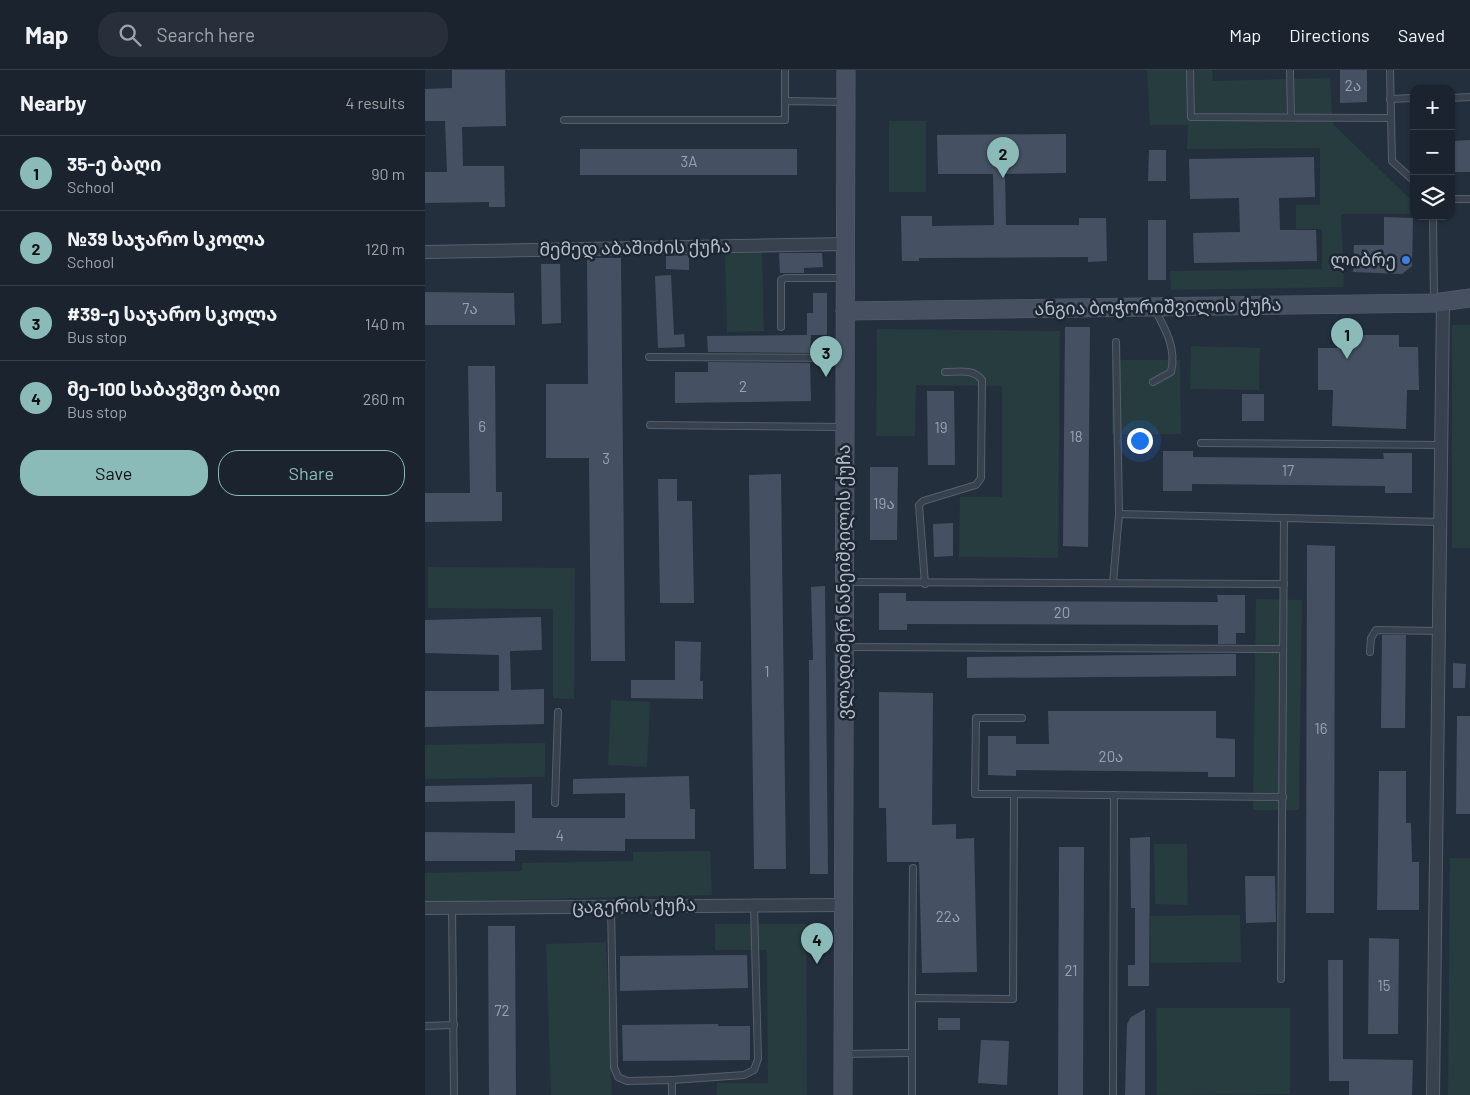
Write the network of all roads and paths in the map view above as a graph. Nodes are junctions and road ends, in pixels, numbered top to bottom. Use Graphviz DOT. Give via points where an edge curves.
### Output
graph roads {
  1 [pos="785,70"];
  2 [pos="846,70"];
  3 [pos="1190,70"];
  4 [pos="1290,70"];
  5 [pos="1390,70"];
  6 [pos="1470,97"];
  7 [pos="1410,98"];
  8 [pos="1455,98"];
  9 [pos="1390,99"];
  10 [pos="785,101"];
  11 [pos="846,102"];
  12 [pos="1291,118"];
  13 [pos="1389,118"];
  14 [pos="564,120"];
  15 [pos="1410,177"];
  16 [pos="1455,199"];
  17 [pos="1470,199"];
  18 [pos="1433,220"];
  19 [pos="845,244"];
  20 [pos="425,252"];
  21 [pos="845,278"];
  22 [pos="1470,298"];
  23 [pos="1439,303"];
  24 [pos="1153,307"];
  25 [pos="845,311"];
  26 [pos="781,327"];
  27 [pos="1116,342"];
  28 [pos="649,357"];
  29 [pos="845,358"];
  30 [pos="945,372"];
  31 [pos="1153,382"];
  32 [pos="649,424"];
  33 [pos="843,427"];
  34 [pos="1201,443"];
  35 [pos="1441,445"];
  36 [pos="1119,514"];
  37 [pos="1284,518"];
  38 [pos="1440,522"];
  39 [pos="845,582"];
  40 [pos="1113,583"];
  41 [pos="925,584"];
  42 [pos="1284,584"];
  43 [pos="1439,631"];
  44 [pos="844,647"];
  45 [pos="1283,648"];
  46 [pos="1370,652"];
  47 [pos="558,712"];
  48 [pos="1022,718"];
  49 [pos="1014,794"];
  50 [pos="1114,796"];
  51 [pos="1283,797"];
  52 [pos="555,804"];
  53 [pos="913,868"];
  54 [pos="754,905"];
  55 [pos="844,905"];
  56 [pos="611,906"];
  57 [pos="425,908"];
  58 [pos="452,908"];
  59 [pos="1281,979"];
  60 [pos="912,998"];
  61 [pos="425,1026"];
  62 [pos="453,1026"];
  63 [pos="843,1054"];
  64 [pos="912,1054"];
  65 [pos="672,1080"];
  66 [pos="454,1095"];
  67 [pos="672,1095"];
  68 [pos="843,1095"];
  69 [pos="912,1095"];
  70 [pos="1113,1095"];
  71 [pos="1433,1095"];
  1 -- 10 [label="lane"];
  2 -- 11 [label="street, ვლადიმერ ნანეიშვილის ქუჩა"];
  3 -- 12 [label="lane" via="1191,117"];
  4 -- 12 [label="lane"];
  5 -- 9 [label="lane"];
  6 -- 8 [label="lane"];
  7 -- 9 [label="lane"];
  9 -- 13 [label="lane"];
  10 -- 11 [label="lane"];
  10 -- 14 [label="lane" via="785,120"];
  11 -- 19 [label="street, ვლადიმერ ნანეიშვილის ქუჩა"];
  12 -- 13 [label="lane"];
  13 -- 15 [label="lane" via="1392,161"];
  16 -- 17 [label="lane"];
  18 -- 23 [label="lane"];
  19 -- 20 [label="street, მემედ აბაშიძის ქუჩა"];
  19 -- 21 [label="street, ვლადიმერ ნანეიშვილის ქუჩა"];
  21 -- 25 [label="street, ვლადიმერ ნანეიშვილის ქუჩა"];
  21 -- 26 [label="lane" via="781,280"];
  22 -- 23 [label="street, ანგია ბოჭორიშვილის ქუჩა"];
  23 -- 24 [label="street, ანგია ბოჭორიშვილის ქუჩა"];
  23 -- 35 [label="street"];
  24 -- 25 [label="street, ანგია ბოჭორიშვილის ქუჩა"];
  24 -- 31 [label="lane" via="1165,328 1173,363 1171,372"];
  25 -- 29 [label="street, ვლადიმერ ნანეიშვილის ქუჩა"];
  27 -- 36 [label="lane"];
  28 -- 29 [label="lane"];
  29 -- 33 [label="street, ვლადიმერ ნანეიშვილის ქუჩა"];
  30 -- 41 [label="lane" via="971,371 982,380 981,478 977,485 923,501 919,506"];
  32 -- 33 [label="lane"];
  33 -- 39 [label="street, ვლადიმერ ნანეიშვილის ქუჩა"];
  34 -- 35 [label="lane"];
  35 -- 38 [label="street"];
  36 -- 37 [label="lane"];
  36 -- 40 [label="lane"];
  37 -- 38 [label="lane"];
  37 -- 42 [label="lane"];
  38 -- 43 [label="street"];
  39 -- 41 [label="lane"];
  39 -- 44 [label="street, ვლადიმერ ნანეიშვილის ქუჩა"];
  40 -- 41 [label="lane"];
  40 -- 42 [label="lane"];
  42 -- 45 [label="lane"];
  43 -- 46 [label="lane" via="1376,630 1371,638"];
  43 -- 71 [label="street"];
  44 -- 45 [label="lane"];
  44 -- 55 [label="street, ვლადიმერ ნანეიშვილის ქუჩა"];
  45 -- 51 [label="lane"];
  47 -- 52 [label="lane"];
  48 -- 49 [label="lane" via="976,718 975,794"];
  49 -- 50 [label="lane"];
  49 -- 60 [label="lane" via="1013,999"];
  50 -- 51 [label="lane"];
  50 -- 70 [label="lane"];
  51 -- 59 [label="lane"];
  53 -- 60 [label="lane"];
  54 -- 55 [label="street, ცაგერის ქუჩა"];
  54 -- 56 [label="street, ცაგერის ქუჩა"];
  54 -- 65 [label="lane" via="758,1060 754,1070 744,1075"];
  55 -- 63 [label="street, ვლადიმერ ნანეიშვილის ქუჩა"];
  56 -- 58 [label="street, ცაგერის ქუჩა"];
  56 -- 65 [label="lane" via="614,1067 618,1077 627,1081"];
  57 -- 58 [label="street, ცაგერის ქუჩა"];
  58 -- 62 [label="lane"];
  60 -- 64 [label="lane"];
  61 -- 62 [label="lane"];
  62 -- 66 [label="lane"];
  63 -- 64 [label="lane"];
  63 -- 68 [label="street, ვლადიმერ ნანეიშვილის ქუჩა"];
  64 -- 69 [label="lane"];
  65 -- 67 [label="lane"];
}
